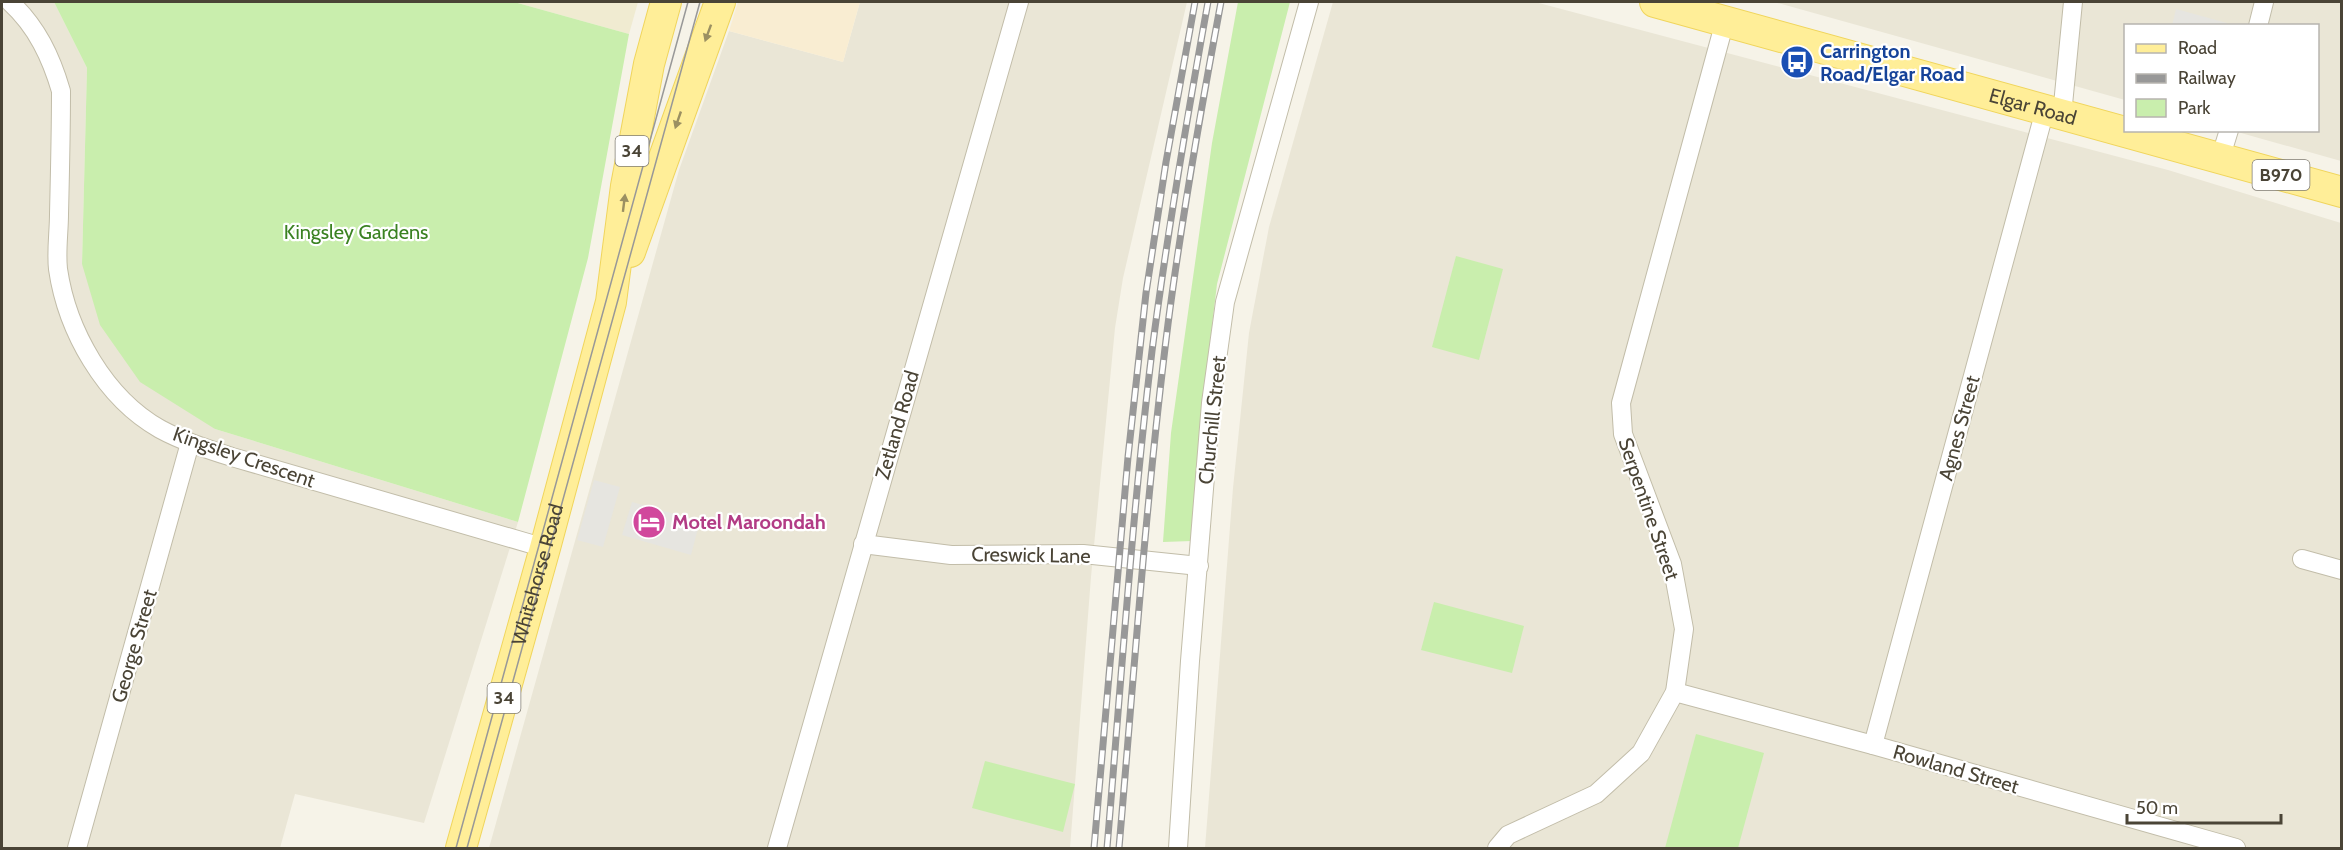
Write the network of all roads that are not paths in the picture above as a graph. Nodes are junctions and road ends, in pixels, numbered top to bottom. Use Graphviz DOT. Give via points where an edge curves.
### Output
graph roads {
  1 [pos="10,2"];
  2 [pos="666,2"];
  3 [pos="720,2"];
  4 [pos="1019,2"];
  5 [pos="1309,2"];
  6 [pos="1654,2"];
  7 [pos="2073,2"];
  8 [pos="2264,2"];
  9 [pos="1725,21"];
  10 [pos="2258,24"];
  11 [pos="2054,112"];
  12 [pos="2124,132"];
  13 [pos="2125,132"];
  14 [pos="2228,132"];
  15 [pos="2220,159"];
  16 [pos="2342,192"];
  17 [pos="611,302"];
  18 [pos="190,443"];
  19 [pos="863,544"];
  20 [pos="545,548"];
  21 [pos="2302,559"];
  22 [pos="1198,566"];
  23 [pos="2342,570"];
  24 [pos="1675,692"];
  25 [pos="1873,745"];
  26 [pos="77,849"];
  27 [pos="462,849"];
  28 [pos="777,849"];
  29 [pos="1178,849"];
  30 [pos="1497,849"];
  31 [pos="2236,849"];
  1 -- 18 [label="street, Kingsley Crescent" via="40,37 61,92 58,267 66,304 99,372 126,404 159,428"];
  17 -- 2 [label="main road, Whitehorse Road / 34, one-way" via="630,166 649,64"];
  3 -- 17 [label="main road, Whitehorse Road / 34, one-way"];
  4 -- 19 [label="street, Zetland Road"];
  5 -- 22 [label="street, Churchill Street" via="1225,302 1211,403"];
  6 -- 9 [label="main road, Elgar Road / B970"];
  7 -- 11 [label="street, Agnes Street"];
  8 -- 10 [label="street"];
  9 -- 11 [label="main road, Elgar Road / B970"];
  9 -- 24 [label="street, Serpentine Street" via="1621,403 1623,434 1672,564 1684,629"];
  11 -- 12 [label="main road, Elgar Road / B970"];
  11 -- 25 [label="street, Agnes Street"];
  13 -- 15 [label="main road, Elgar Road / B970"];
  14 -- 15 [label="street"];
  15 -- 16 [label="main road, Elgar Road / B970"];
  17 -- 20 [label="main road, Whitehorse Road / 34"];
  18 -- 20 [label="street, Kingsley Crescent"];
  18 -- 26 [label="street, George Street"];
  19 -- 22 [label="street, Creswick Lane" via="951,555 1083,554"];
  19 -- 28 [label="street, Zetland Road"];
  20 -- 27 [label="main road, Whitehorse Road / 34"];
  21 -- 23 [label="street"];
  22 -- 29 [label="street, Churchill Street"];
  24 -- 25 [label="street, Rowland Street"];
  24 -- 30 [label="street, Serpentine Street" via="1641,753 1596,794 1508,835"];
  25 -- 31 [label="street, Rowland Street"];
}
